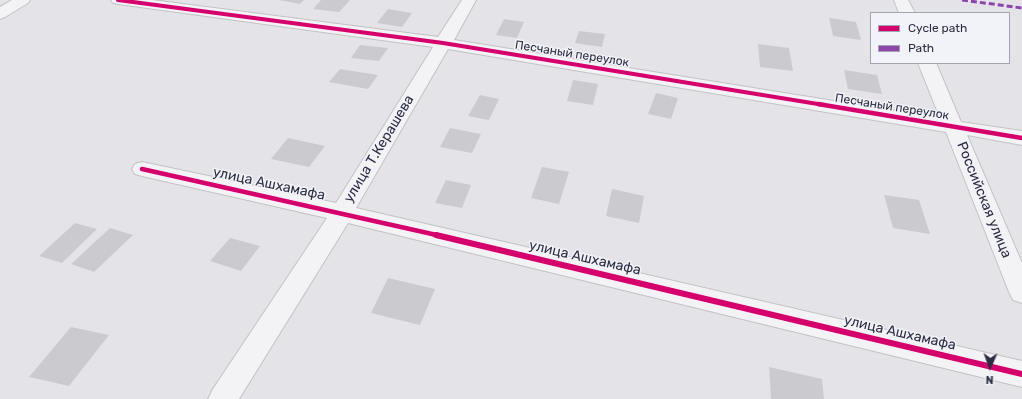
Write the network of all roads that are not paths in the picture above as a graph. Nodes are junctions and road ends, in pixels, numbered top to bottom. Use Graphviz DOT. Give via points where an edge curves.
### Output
graph roads {
  1 [pos="23,0"];
  2 [pos="118,0"];
  3 [pos="469,0"];
  4 [pos="902,0"];
  5 [pos="907,12"];
  6 [pos="0,14"];
  7 [pos="443,43"];
  8 [pos="928,64"];
  9 [pos="954,127"];
  10 [pos="1022,138"];
  11 [pos="142,169"];
  12 [pos="342,212"];
  13 [pos="1022,292"];
  14 [pos="1022,374"];
  15 [pos="223,399"];
  1 -- 6 [label="street"];
  2 -- 7 [label="street, Песчаный переулок"];
  3 -- 7 [label="street, улица Т.Керашева"];
  4 -- 5 [label="street"];
  7 -- 9 [label="street, Песчаный переулок"];
  7 -- 12 [label="street, улица Т.Керашева"];
  8 -- 9 [label="street, Российская улица"];
  9 -- 10 [label="street, Песчаный переулок"];
  9 -- 13 [label="street, Российская улица"];
  11 -- 12 [label="street, улица Ашхамафа"];
  12 -- 14 [label="street, улица Ашхамафа"];
  12 -- 15 [label="street, улица Т.Керашева"];
}
